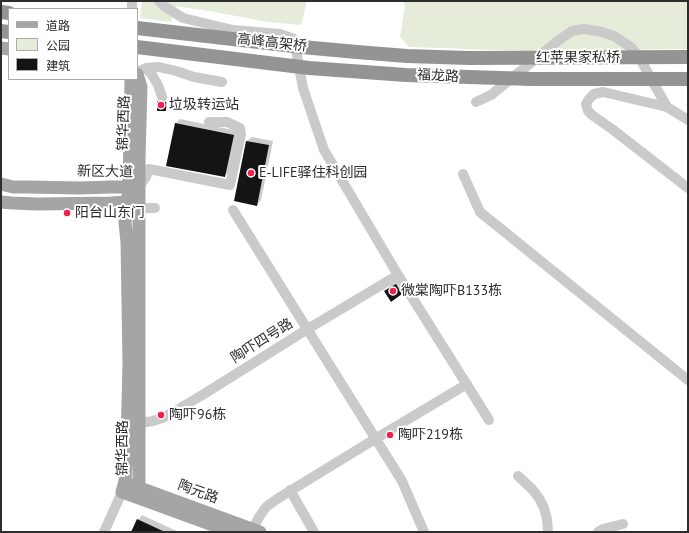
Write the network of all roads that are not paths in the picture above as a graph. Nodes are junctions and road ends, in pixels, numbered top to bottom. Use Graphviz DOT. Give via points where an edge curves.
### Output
graph roads {
  1 [pos="159,1"];
  2 [pos="138,28"];
  3 [pos="138,47"];
  4 [pos="407,56"];
  5 [pos="688,57"];
  6 [pos="469,58"];
  7 [pos="140,71"];
  8 [pos="406,75"];
  9 [pos="469,77"];
  10 [pos="688,79"];
  11 [pos="131,80"];
  12 [pos="222,82"];
  13 [pos="162,96"];
  14 [pos="476,102"];
  15 [pos="667,107"];
  16 [pos="688,120"];
  17 [pos="209,122"];
  18 [pos="463,174"];
  19 [pos="1,184"];
  20 [pos="134,187"];
  21 [pos="80,188"];
  22 [pos="688,188"];
  23 [pos="1,202"];
  24 [pos="126,202"];
  25 [pos="79,204"];
  26 [pos="139,208"];
  27 [pos="154,208"];
  28 [pos="233,210"];
  29 [pos="398,275"];
  30 [pos="306,330"];
  31 [pos="688,380"];
  32 [pos="467,384"];
  33 [pos="489,420"];
  34 [pos="139,423"];
  35 [pos="375,438"];
  36 [pos="518,476"];
  37 [pos="124,487"];
  38 [pos="139,487"];
  39 [pos="290,490"];
  40 [pos="623,524"];
  41 [pos="256,531"];
  42 [pos="104,532"];
  43 [pos="232,532"];
  44 [pos="314,532"];
  45 [pos="424,532"];
  46 [pos="548,532"];
  47 [pos="598,532"];
  1 -- 29 [label="street" via="183,18 233,30 280,34 294,39 302,88 324,150"];
  2 -- 4 [label="highway, 高峰高架桥"];
  3 -- 8 [label="highway, 高峰高架桥" via="310,68"];
  4 -- 6 [label="highway, 福龙路"];
  5 -- 6 [label="highway, 红苹果家私桥"];
  7 -- 12 [label="street" via="159,67"];
  7 -- 13 [label="street" via="152,74"];
  7 -- 20 [label="main road, 锦华西路" via="139,158"];
  8 -- 9 [label="highway, 福龙路"];
  9 -- 10 [label="highway, 红苹果家私桥"];
  11 -- 20 [label="main road, 锦华西路"];
  14 -- 15 [label="street" via="491,95 572,31 584,29 614,36 632,48"];
  15 -- 16 [label="street"];
  15 -- 22 [label="street" via="603,92 594,94 586,104 592,116"];
  17 -- 20 [label="street" via="227,122 240,128 241,134 230,185 186,181 149,169 146,177"];
  18 -- 31 [label="street" via="480,212"];
  19 -- 21 [label="main road, 新区大道" via="13,187"];
  20 -- 21 [label="main road, 新区大道"];
  20 -- 24 [label="main road, 新区大道"];
  20 -- 26 [label="main road, 锦华西路"];
  21 -- 25 [label="main road"];
  23 -- 25 [label="main road"];
  24 -- 25 [label="main road"];
  24 -- 37 [label="main road, 锦华西路" via="129,363"];
  26 -- 27 [label="street"];
  26 -- 34 [label="main road, 锦华西路"];
  28 -- 30 [label="street"];
  29 -- 30 [label="street, 陶吓四号路"];
  29 -- 32 [label="street"];
  30 -- 34 [label="street, 陶吓四号路" via="162,418"];
  30 -- 35 [label="street"];
  32 -- 33 [label="street"];
  32 -- 35 [label="street"];
  34 -- 38 [label="main road, 锦华西路"];
  35 -- 39 [label="street"];
  35 -- 45 [label="street" via="402,481"];
  36 -- 46 [label="street" via="539,498 547,519"];
  37 -- 38 [label="main road, 锦华西路"];
  37 -- 42 [label="street"];
  37 -- 43 [label="main road, 陶元路"];
  38 -- 41 [label="main road, 陶元路"];
  39 -- 41 [label="street" via="266,507 259,517"];
  39 -- 44 [label="street"];
  40 -- 47 [label="street"];
}
